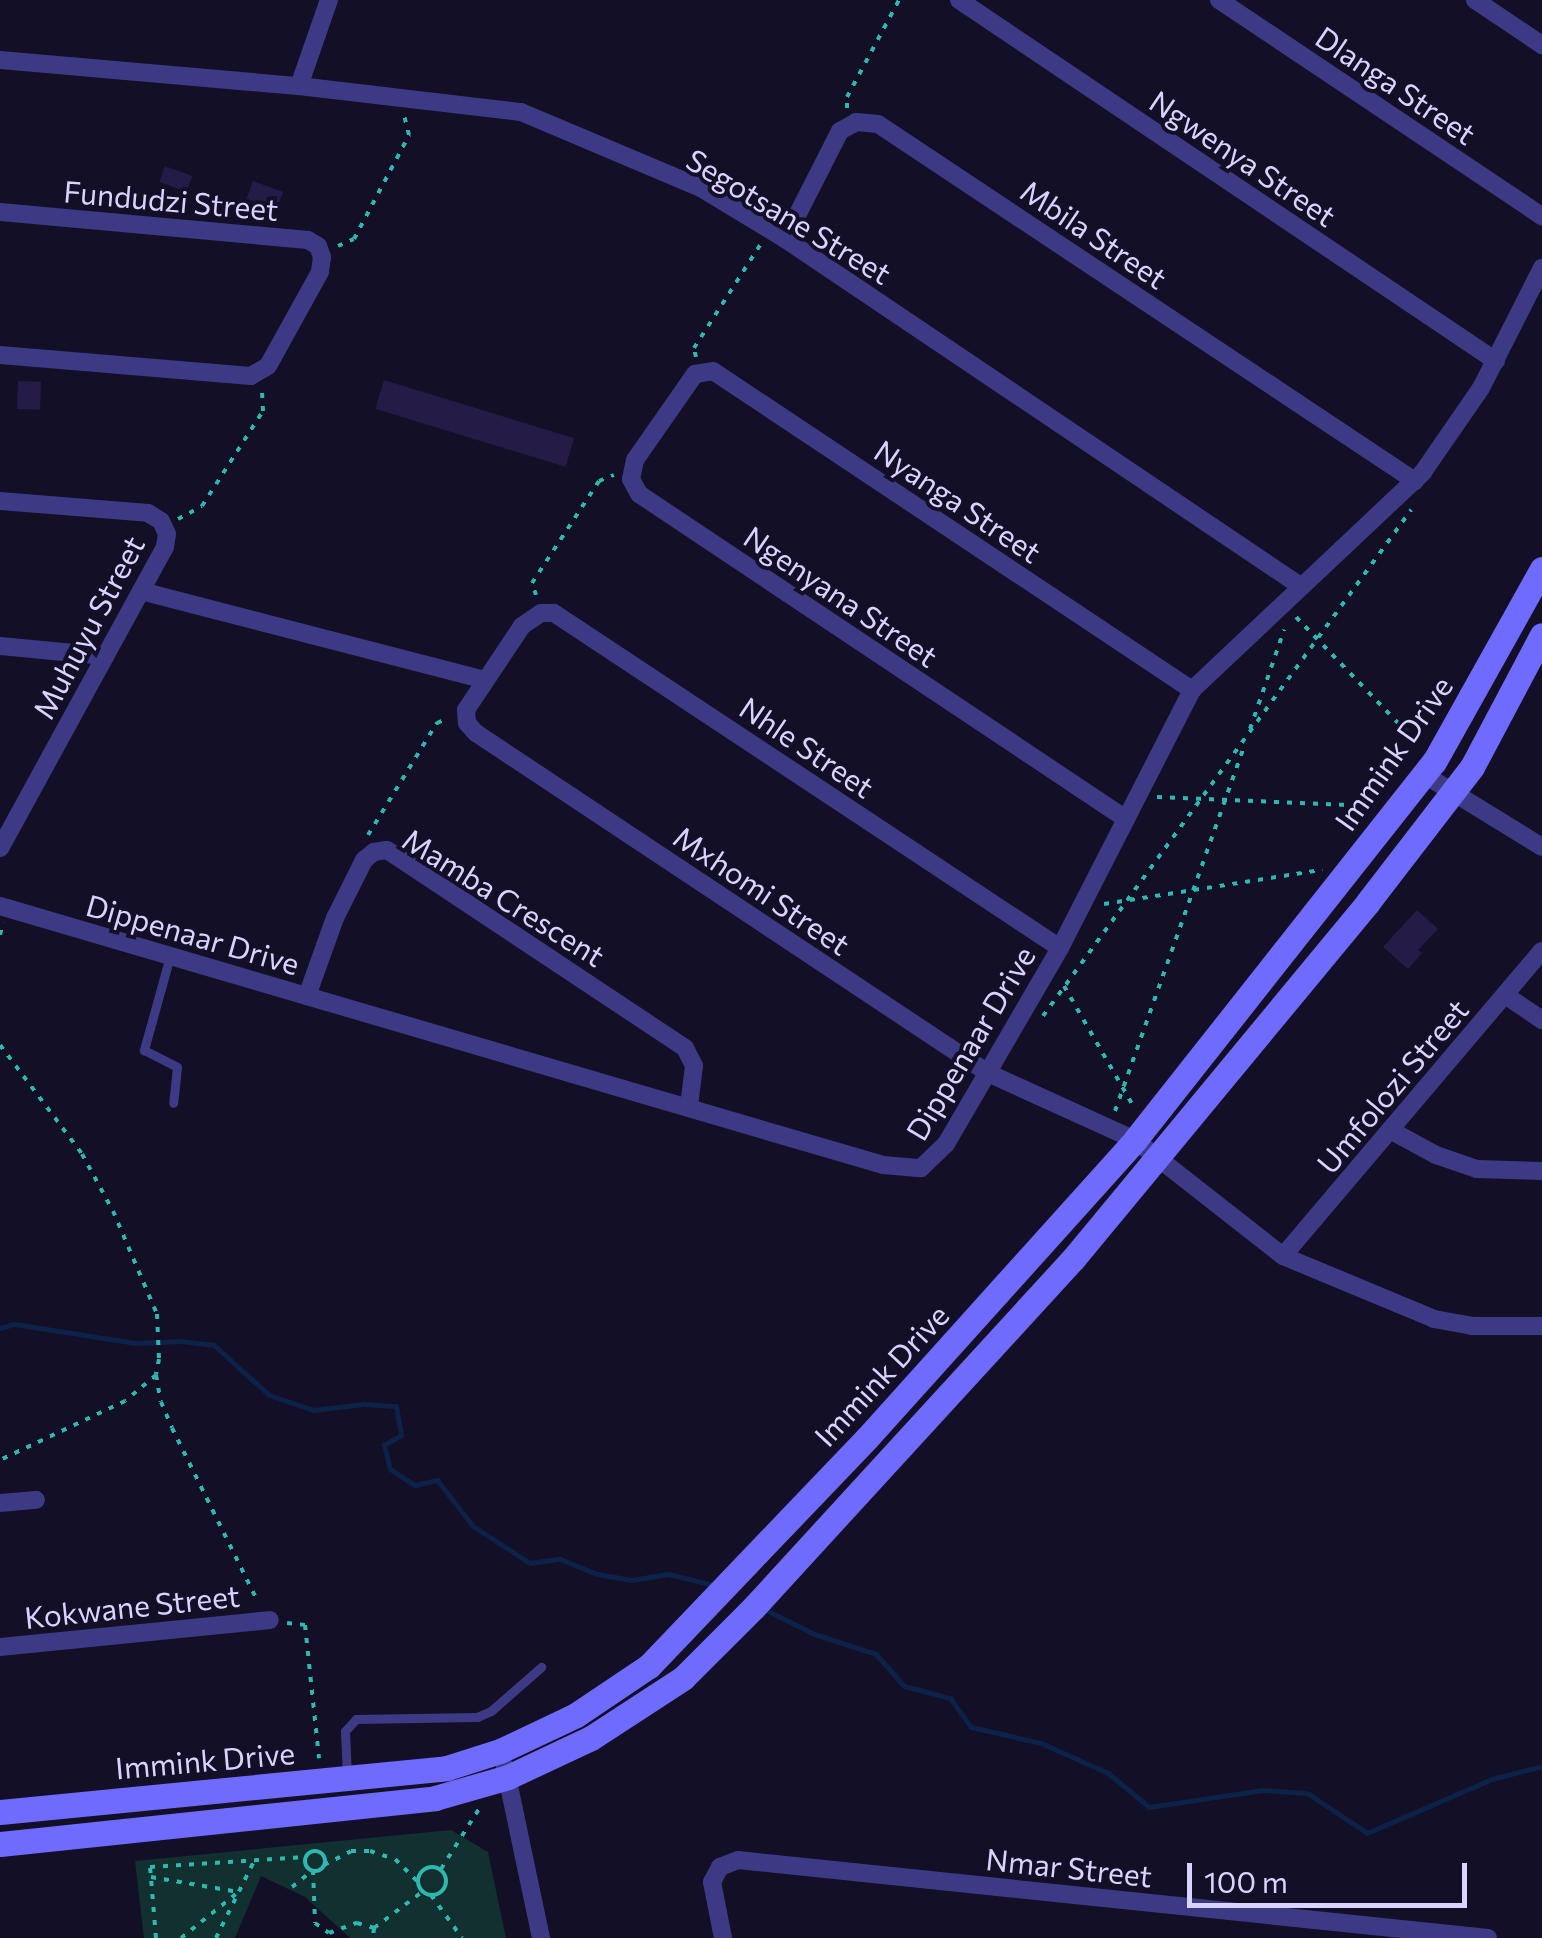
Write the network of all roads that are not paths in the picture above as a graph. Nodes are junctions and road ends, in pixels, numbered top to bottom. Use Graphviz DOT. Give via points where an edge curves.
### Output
graph roads {
  1 [pos="329,0"];
  2 [pos="959,0"];
  3 [pos="1219,0"];
  4 [pos="1474,0"];
  5 [pos="1542,45"];
  6 [pos="0,60"];
  7 [pos="300,86"];
  8 [pos="0,212"];
  9 [pos="1542,216"];
  10 [pos="777,234"];
  11 [pos="1542,268"];
  12 [pos="0,355"];
  13 [pos="1496,361"];
  14 [pos="632,468"];
  15 [pos="1415,481"];
  16 [pos="0,500"];
  17 [pos="1542,568"];
  18 [pos="1299,585"];
  19 [pos="140,592"];
  20 [pos="1542,635"];
  21 [pos="0,646"];
  22 [pos="106,656"];
  23 [pos="485,680"];
  24 [pos="1192,690"];
  25 [pos="1430,768"];
  26 [pos="1454,792"];
  27 [pos="1126,818"];
  28 [pos="1542,847"];
  29 [pos="0,848"];
  30 [pos="0,906"];
  31 [pos="1542,951"];
  32 [pos="170,956"];
  33 [pos="1056,956"];
  34 [pos="308,996"];
  35 [pos="1505,996"];
  36 [pos="1542,1020"];
  37 [pos="988,1073"];
  38 [pos="172,1103"];
  39 [pos="689,1106"];
  40 [pos="1390,1130"];
  41 [pos="1135,1140"];
  42 [pos="1158,1156"];
  43 [pos="1542,1171"];
  44 [pos="1283,1256"];
  45 [pos="1542,1326"];
  46 [pos="36,1500"];
  47 [pos="0,1503"];
  48 [pos="270,1620"];
  49 [pos="0,1648"];
  50 [pos="541,1667"];
  51 [pos="500,1751"];
  52 [pos="508,1777"];
  53 [pos="348,1780"];
  54 [pos="0,1812"];
  55 [pos="0,1844"];
  56 [pos="1330,1930"];
  57 [pos="541,1938"];
  58 [pos="723,1938"];
  59 [pos="1488,1938"];
  1 -- 7 [label="street"];
  2 -- 13 [label="street, Ngwenya Street"];
  3 -- 9 [label="street, Dlanga Street"];
  4 -- 5 [label="street"];
  6 -- 7 [label="street, Segotsane Street"];
  7 -- 10 [label="street, Segotsane Street" via="521,112 701,188"];
  8 -- 12 [label="street, Fundudzi Street" via="308,240 322,258 268,366 253,374"];
  10 -- 15 [label="street, Mbila Street" via="845,127 878,124"];
  10 -- 18 [label="street, Segotsane Street"];
  11 -- 13 [label="street, Dippenaar Drive"];
  13 -- 15 [label="street, Dippenaar Drive"];
  14 -- 24 [label="street, Nyanga Street" via="696,375 713,371"];
  14 -- 27 [label="street, Ngenyana Street" via="639,494"];
  15 -- 18 [label="street, Dippenaar Drive"];
  16 -- 19 [label="street, Muhuyu Street" via="148,514 164,526 165,547"];
  17 -- 25 [label="main road, Immink Drive"];
  18 -- 24 [label="street, Dippenaar Drive"];
  19 -- 22 [label="street, Muhuyu Street"];
  19 -- 23 [label="street"];
  20 -- 26 [label="main road, Immink Drive"];
  21 -- 22 [label="street"];
  22 -- 29 [label="street, Muhuyu Street"];
  23 -- 33 [label="street, Nhle Street" via="522,626 540,613 562,617"];
  23 -- 37 [label="street, Mxhomi Street" via="466,710 476,733"];
  24 -- 27 [label="street, Dippenaar Drive"];
  25 -- 26 [label="street"];
  25 -- 41 [label="main road, Immink Drive"];
  26 -- 28 [label="street"];
  26 -- 42 [label="main road, Immink Drive"];
  27 -- 33 [label="street, Dippenaar Drive"];
  30 -- 32 [label="street, Dippenaar Drive"];
  31 -- 35 [label="street, Umfolozi Street"];
  32 -- 34 [label="street, Dippenaar Drive"];
  32 -- 38 [label="lane" via="144,1050 177,1066"];
  33 -- 37 [label="street, Dippenaar Drive"];
  34 -- 39 [label="street, Dippenaar Drive"];
  34 -- 39 [label="street, Mamba Crescent" via="364,860 374,852 396,854 686,1048 694,1066"];
  35 -- 36 [label="street"];
  35 -- 40 [label="street, Umfolozi Street"];
  37 -- 39 [label="street, Dippenaar Drive" via="940,1152 917,1169"];
  37 -- 41 [label="street, Mxhomi Street"];
  40 -- 43 [label="street" via="1477,1168"];
  40 -- 44 [label="street, Umfolozi Street"];
  41 -- 42 [label="street, Mxhomi Street"];
  41 -- 51 [label="main road, Immink Drive" via="988,1308 649,1666 576,1716"];
  42 -- 44 [label="street, Mxhomi Street"];
  42 -- 52 [label="main road, Immink Drive" via="1073,1260 683,1678 591,1738"];
  44 -- 45 [label="street, Mxhomi Street" via="1434,1319"];
  46 -- 47 [label="street"];
  48 -- 49 [label="street, Kokwane Street"];
  50 -- 53 [label="lane" via="477,1717 356,1719 345,1731"];
  51 -- 52 [label="street"];
  51 -- 53 [label="main road, Immink Drive" via="446,1768"];
  52 -- 55 [label="main road, Immink Drive" via="394,1806"];
  52 -- 57 [label="street"];
  53 -- 54 [label="main road, Immink Drive"];
  56 -- 58 [label="street, Nmar Street" via="738,1860 720,1867 712,1882"];
  56 -- 59 [label="street, Nmar Street"];
}
